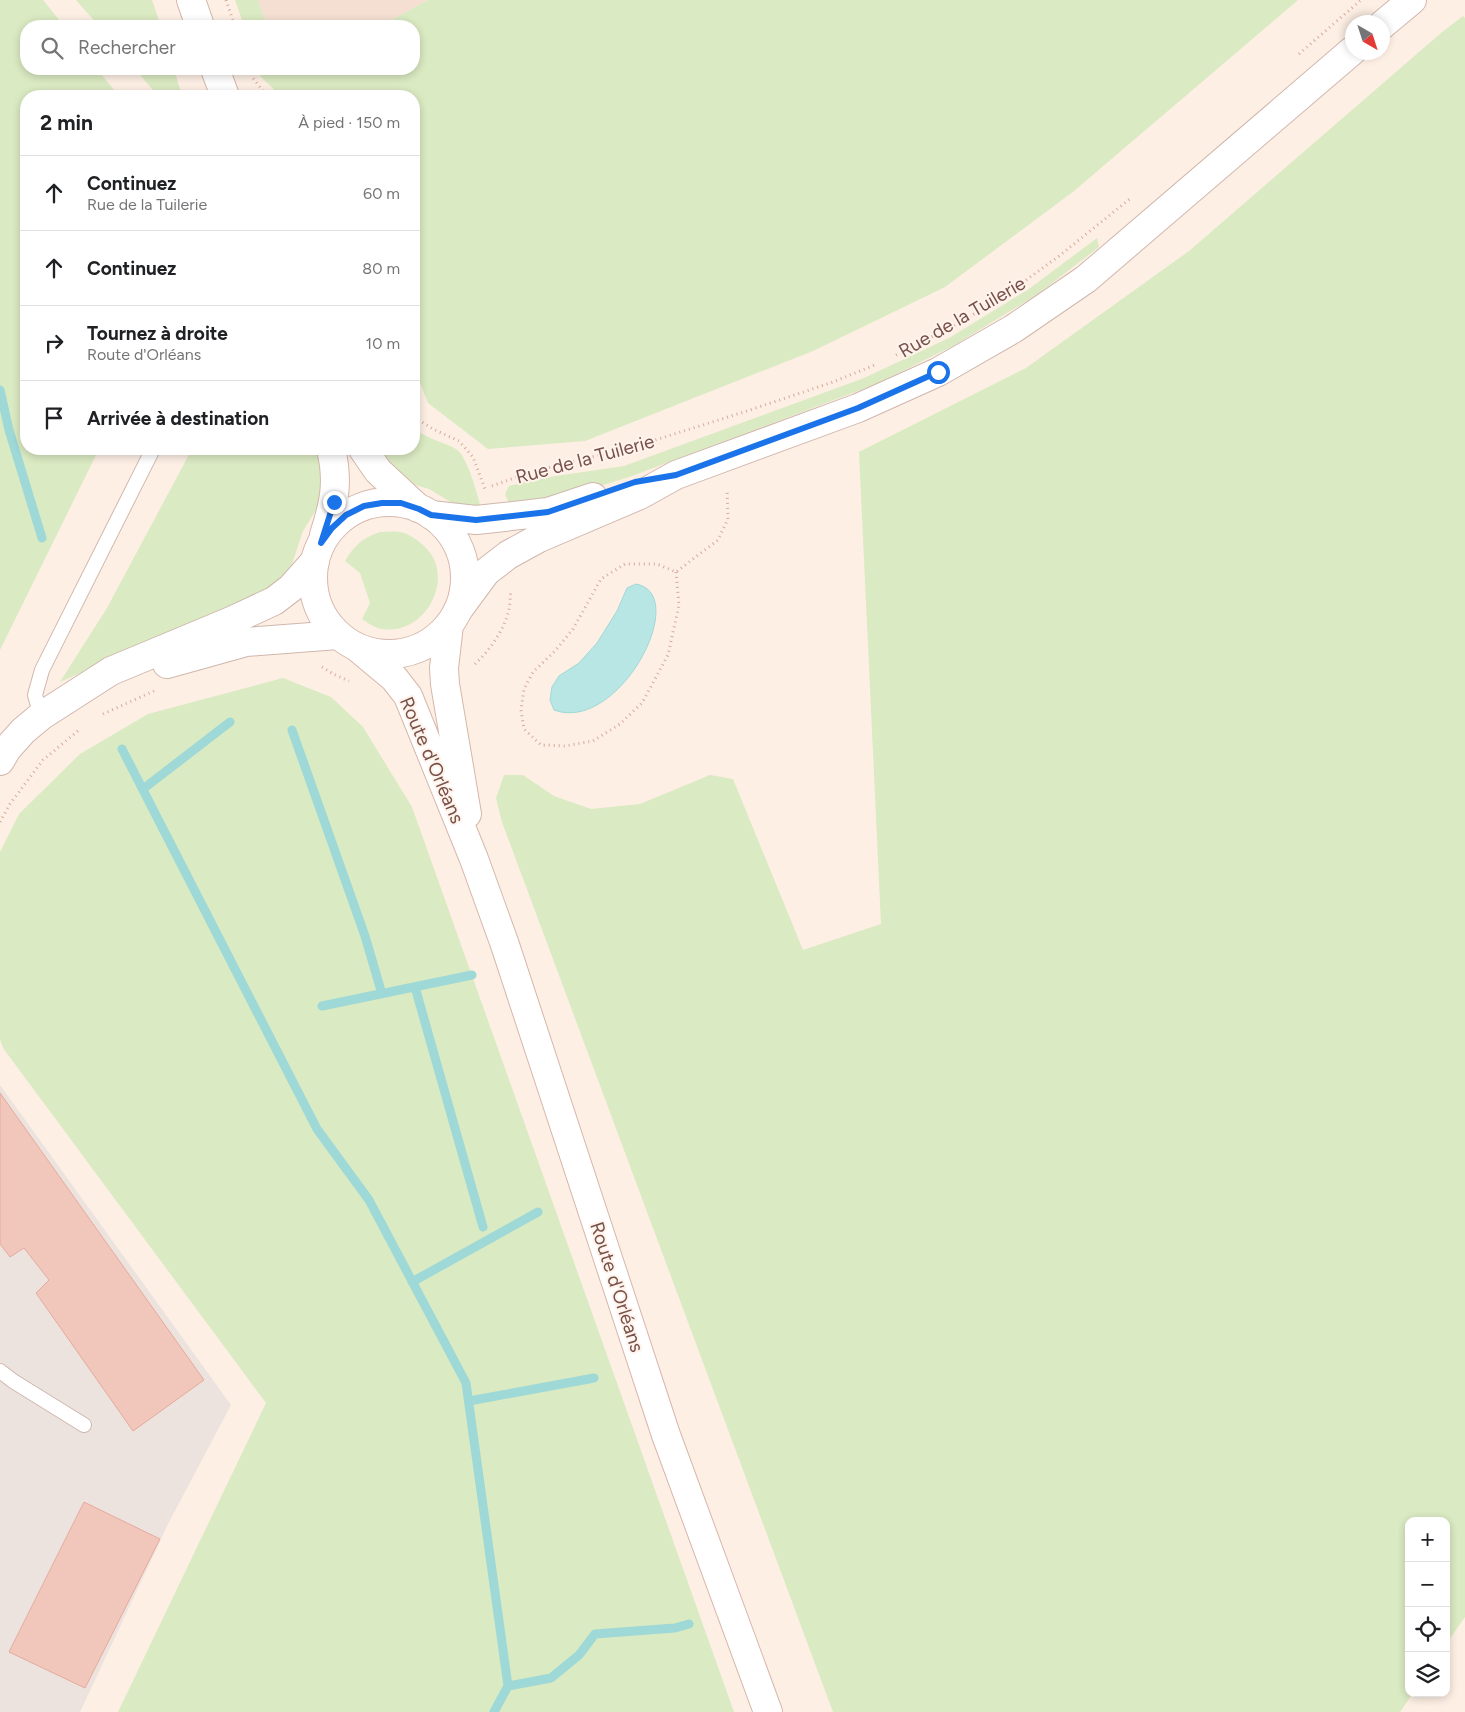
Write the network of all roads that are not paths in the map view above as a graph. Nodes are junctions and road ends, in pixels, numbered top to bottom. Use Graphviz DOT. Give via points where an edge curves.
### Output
graph roads {
  1 [pos="191,0"];
  2 [pos="1412,0"];
  3 [pos="1390,18"];
  4 [pos="198,20"];
  5 [pos="1345,57"];
  6 [pos="218,75"];
  7 [pos="223,90"];
  8 [pos="150,455"];
  9 [pos="333,455"];
  10 [pos="367,455"];
  11 [pos="676,475"];
  12 [pos="425,512"];
  13 [pos="318,552"];
  14 [pos="453,617"];
  15 [pos="348,642"];
  16 [pos="52,709"];
  17 [pos="0,761"];
  18 [pos="474,859"];
  19 [pos="0,1371"];
  20 [pos="84,1424"];
  21 [pos="768,1712"];
  1 -- 4 [label="main road"];
  2 -- 3 [label="main road"];
  5 -- 11 [label="main road, Rue de la Tuilerie" via="1086,280 1013,329 938,372 858,408"];
  6 -- 7 [label="main road"];
  8 -- 16 [label="lane" via="42,670 35,695"];
  9 -- 13 [label="main road" via="334,502"];
  10 -- 12 [label="main road" via="378,471"];
  11 -- 12 [label="main road" via="635,482 548,512 476,520"];
  11 -- 14 [label="main road" via="640,495 539,538 508,555 486,572"];
  12 -- 13 [label="main road" via="401,503 364,506 346,515 332,528"];
  12 -- 14 [label="main road" via="444,526 462,557 464,593"];
  13 -- 15 [label="main road" via="313,581 316,601 325,619"];
  13 -- 16 [label="main road" via="291,588 274,600 231,622 110,671"];
  14 -- 15 [label="main road" via="430,642 407,652 382,654"];
  14 -- 18 [label="main road, Route d'Orléans" via="444,668 445,684"];
  15 -- 16 [label="main road" via="246,642 169,663"];
  15 -- 18 [label="main road, Route d'Orléans" via="394,678 408,696"];
  16 -- 17 [label="main road" via="7,748"];
  18 -- 21 [label="main road, Route d'Orléans" via="666,1435"];
  19 -- 20 [label="lane"];
}
